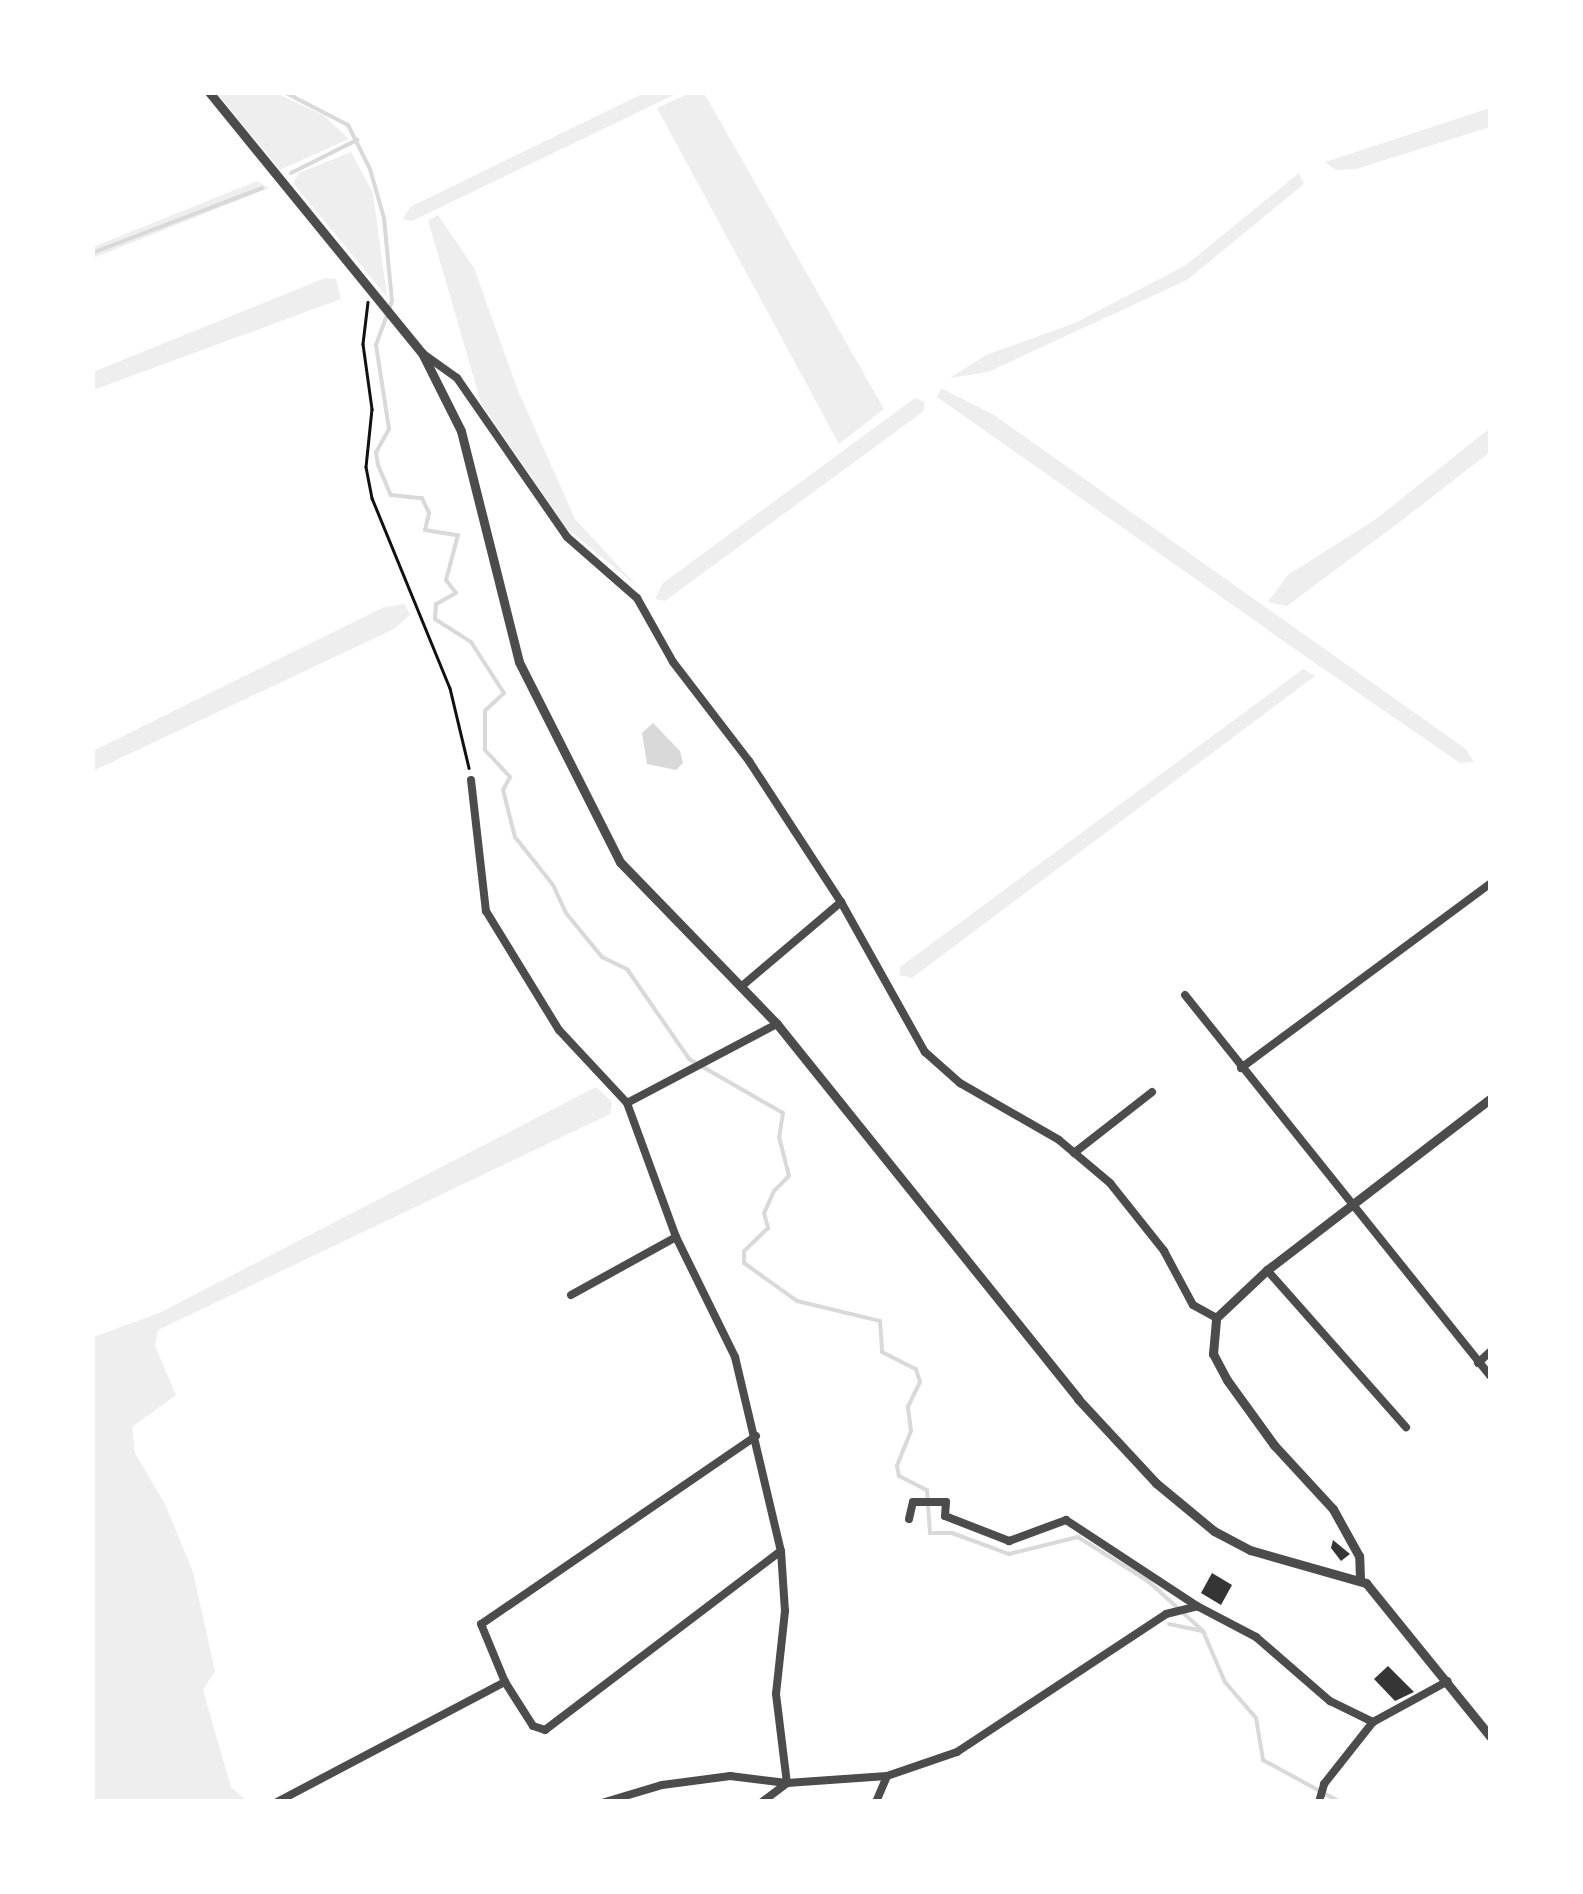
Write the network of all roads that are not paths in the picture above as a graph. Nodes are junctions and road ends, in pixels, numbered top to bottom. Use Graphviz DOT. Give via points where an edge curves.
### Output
graph roads {
  1 [pos="209,92"];
  2 [pos="422,353"];
  3 [pos="471,780"];
  4 [pos="1490,884"];
  5 [pos="841,902"];
  6 [pos="742,986"];
  7 [pos="1185,996"];
  8 [pos="777,1024"];
  9 [pos="1240,1068"];
  10 [pos="1152,1092"];
  11 [pos="1490,1099"];
  12 [pos="627,1103"];
  13 [pos="1074,1153"];
  14 [pos="1351,1204"];
  15 [pos="676,1236"];
  16 [pos="1267,1270"];
  17 [pos="570,1295"];
  18 [pos="1216,1318"];
  19 [pos="1490,1352"];
  20 [pos="1478,1363"];
  21 [pos="1490,1376"];
  22 [pos="1406,1428"];
  23 [pos="756,1436"];
  24 [pos="909,1519"];
  25 [pos="782,1552"];
  26 [pos="1360,1579"];
  27 [pos="1194,1607"];
  28 [pos="1448,1681"];
  29 [pos="506,1682"];
  30 [pos="1373,1722"];
  31 [pos="1490,1736"];
  32 [pos="887,1776"];
  33 [pos="787,1783"];
  34 [pos="1320,1801"];
  35 [pos="276,1802"];
  36 [pos="605,1802"];
  37 [pos="762,1802"];
  38 [pos="876,1802"];
  1 -- 2 [label="street"];
  2 -- 5 [label="street" via="456,378 567,537 637,598 673,662 749,761"];
  2 -- 6 [label="street" via="461,431 518,662 608,843"];
  3 -- 12 [label="street" via="486,911 559,1030"];
  4 -- 9 [label="street"];
  5 -- 6 [label="street"];
  5 -- 13 [label="street" via="924,1052 960,1083"];
  6 -- 8 [label="street"];
  7 -- 9 [label="street"];
  8 -- 12 [label="street"];
  8 -- 26 [label="street" via="1078,1399 1156,1483 1250,1550"];
  9 -- 14 [label="street"];
  10 -- 13 [label="street"];
  11 -- 14 [label="street"];
  12 -- 15 [label="street"];
  13 -- 18 [label="street" via="1110,1184 1164,1252 1193,1306"];
  14 -- 16 [label="street"];
  14 -- 20 [label="street"];
  15 -- 17 [label="street"];
  15 -- 23 [label="street" via="735,1356"];
  16 -- 18 [label="street"];
  16 -- 22 [label="street"];
  18 -- 26 [label="street" via="1213,1354 1227,1380 1333,1509 1359,1556"];
  19 -- 20 [label="street"];
  20 -- 21 [label="street"];
  23 -- 25 [label="street"];
  23 -- 29 [label="street" via="481,1624"];
  24 -- 27 [label="street" via="913,1502 946,1502 945,1516 1009,1541 1066,1520"];
  25 -- 29 [label="street" via="562,1724 532,1726"];
  25 -- 33 [label="street" via="785,1611 776,1694"];
  26 -- 28 [label="street"];
  27 -- 30 [label="street" via="1256,1637 1330,1701"];
  27 -- 32 [label="street" via="1166,1614 957,1752"];
  28 -- 30 [label="street"];
  28 -- 31 [label="street"];
  29 -- 35 [label="street"];
  30 -- 34 [label="street" via="1324,1784"];
  32 -- 33 [label="street"];
  32 -- 38 [label="street"];
  33 -- 36 [label="street" via="730,1776 662,1784"];
  33 -- 37 [label="street"];
}
